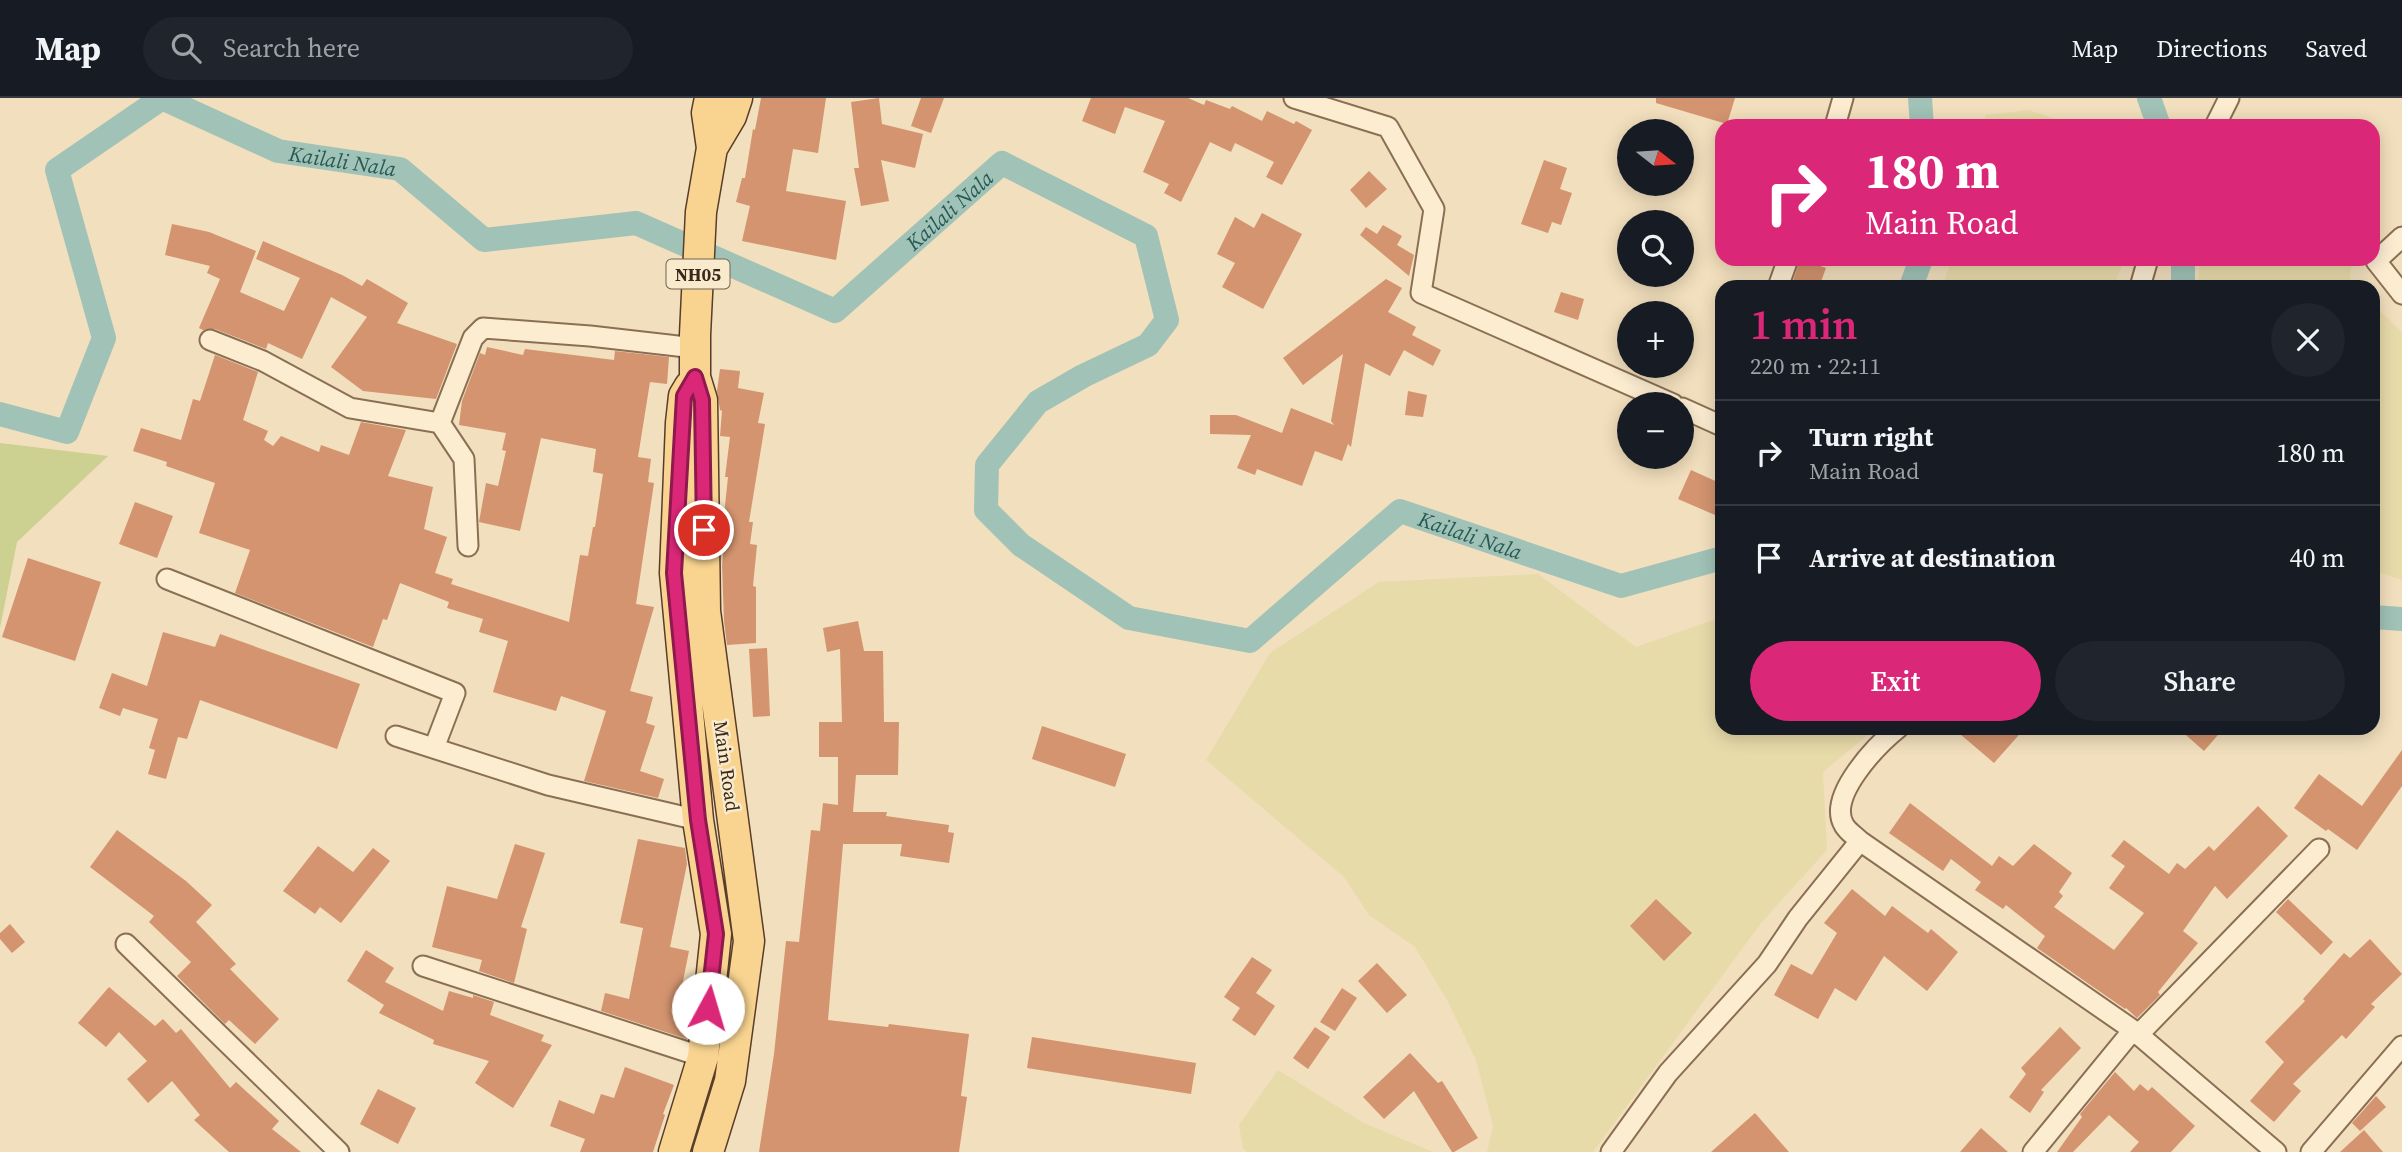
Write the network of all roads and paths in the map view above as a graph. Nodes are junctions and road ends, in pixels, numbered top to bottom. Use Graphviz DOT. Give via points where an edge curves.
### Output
graph roads {
  1 [pos="710,98"];
  2 [pos="737,98"];
  3 [pos="1294,98"];
  4 [pos="1843,98"];
  5 [pos="2229,98"];
  6 [pos="1837,119"];
  7 [pos="2218,119"];
  8 [pos="712,148"];
  9 [pos="2402,237"];
  10 [pos="2380,257"];
  11 [pos="2380,266"];
  12 [pos="2402,294"];
  13 [pos="210,340"];
  14 [pos="695,353"];
  15 [pos="1646,392"];
  16 [pos="1694,413"];
  17 [pos="440,422"];
  18 [pos="1715,423"];
  19 [pos="468,545"];
  20 [pos="167,579"];
  21 [pos="1892,735"];
  22 [pos="396,736"];
  23 [pos="434,748"];
  24 [pos="698,820"];
  25 [pos="1860,841"];
  26 [pos="2319,849"];
  27 [pos="127,944"];
  28 [pos="423,966"];
  29 [pos="2136,1033"];
  30 [pos="2402,1046"];
  31 [pos="703,1057"];
  32 [pos="339,1152"];
  33 [pos="674,1152"];
  34 [pos="708,1152"];
  35 [pos="1611,1152"];
  36 [pos="2033,1152"];
  37 [pos="2276,1152"];
  38 [pos="2311,1152"];
  1 -- 8 [label="main road, NH05" via="707,113"];
  2 -- 8 [label="main road, NH05"];
  3 -- 15 [label="street" via="1388,127 1434,209 1421,293"];
  4 -- 6 [label="street"];
  5 -- 7 [label="street"];
  8 -- 14 [label="main road, NH05" via="701,212"];
  9 -- 10 [label="street"];
  11 -- 12 [label="street"];
  13 -- 17 [label="street" via="263,361 350,408"];
  14 -- 17 [label="street" via="590,336 483,328 473,338"];
  14 -- 24 [label="main road, Main Road / NH05" via="684,396 674,573"];
  14 -- 34 [label="main road, Main Road / NH05" via="702,400 705,611 749,941 730,1081"];
  16 -- 18 [label="street"];
  17 -- 19 [label="street" via="464,459"];
  20 -- 23 [label="street" via="455,693"];
  21 -- 25 [label="street" via="1849,782 1842,799 1844,825"];
  22 -- 23 [label="street"];
  23 -- 24 [label="street" via="548,785"];
  24 -- 31 [label="main road, Main Road / NH05" via="716,934"];
  25 -- 29 [label="street"];
  25 -- 35 [label="street" via="1767,964 1668,1073"];
  26 -- 29 [label="street"];
  27 -- 32 [label="street"];
  28 -- 31 [label="street"];
  29 -- 36 [label="street"];
  29 -- 37 [label="street"];
  30 -- 38 [label="street"];
  31 -- 33 [label="main road, Main Road / NH05"];
}
